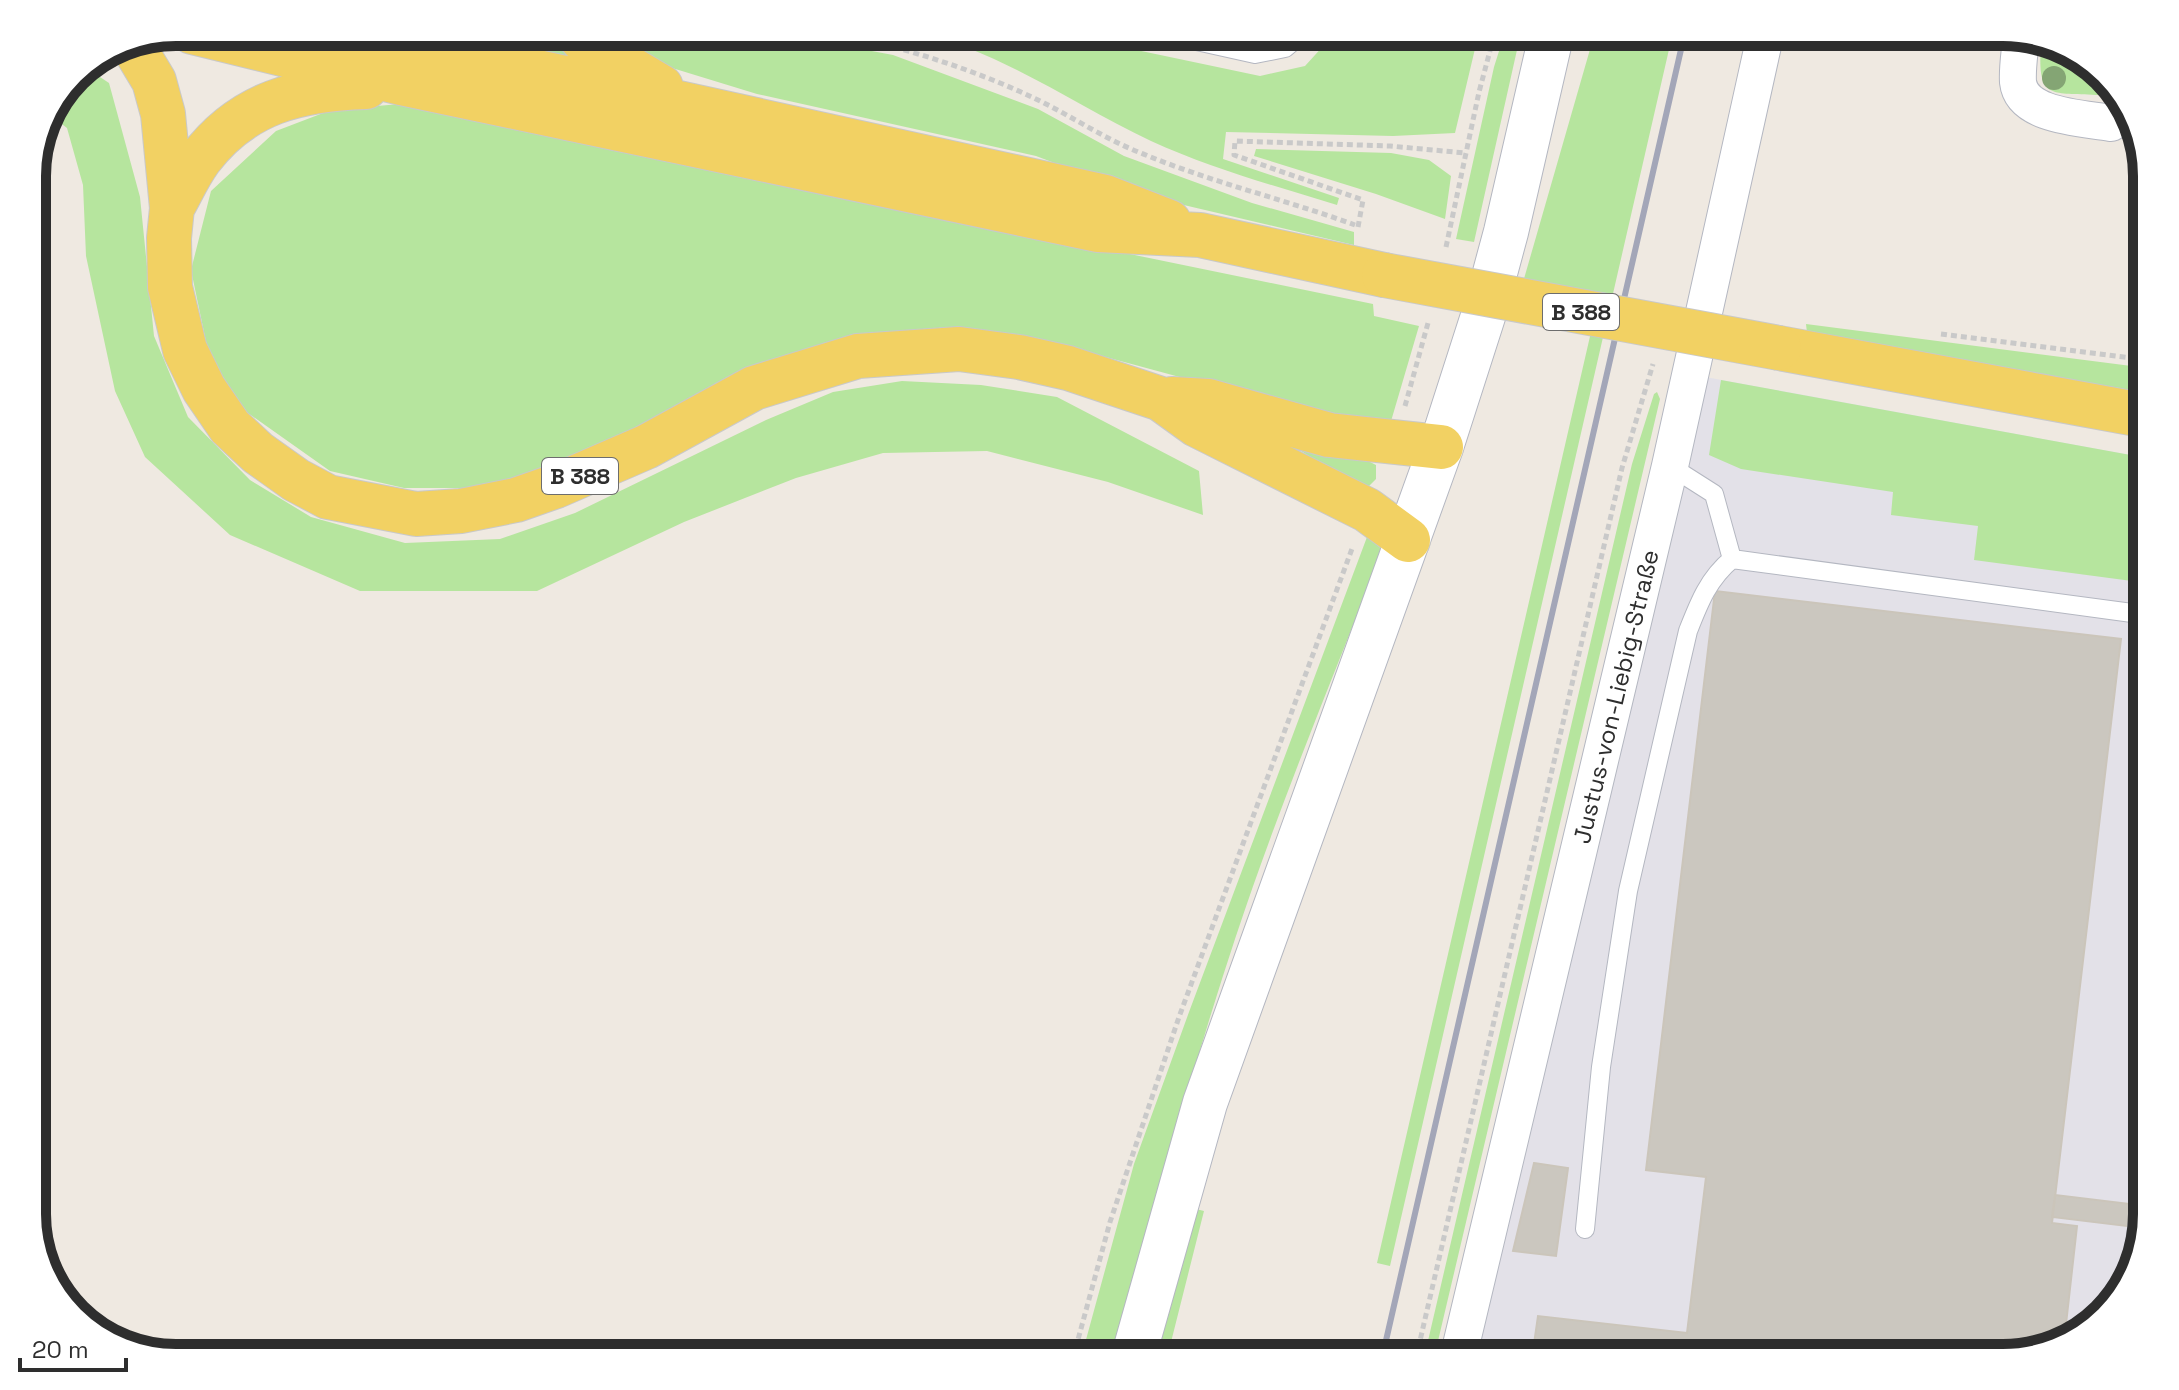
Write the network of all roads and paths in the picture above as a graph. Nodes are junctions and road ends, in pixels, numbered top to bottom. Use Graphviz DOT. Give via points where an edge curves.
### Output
graph roads {
  1 [pos="249,46"];
  2 [pos="420,46"];
  3 [pos="592,46"];
  4 [pos="894,46"];
  5 [pos="1219,46"];
  6 [pos="1287,46"];
  7 [pos="1492,46"];
  8 [pos="1549,46"];
  9 [pos="1763,46"];
  10 [pos="2020,47"];
  11 [pos="137,52"];
  12 [pos="401,83"];
  13 [pos="694,106"];
  14 [pos="2117,113"];
  15 [pos="1465,153"];
  16 [pos="172,208"];
  17 [pos="1200,235"];
  18 [pos="1442,260"];
  19 [pos="1429,317"];
  20 [pos="1927,333"];
  21 [pos="2133,358"];
  22 [pos="1648,379"];
  23 [pos="1161,399"];
  24 [pos="2133,413"];
  25 [pos="1395,441"];
  26 [pos="1441,447"];
  27 [pos="1670,466"];
  28 [pos="1367,510"];
  29 [pos="1408,540"];
  30 [pos="1732,559"];
  31 [pos="2133,613"];
  32 [pos="1585,1229"];
  33 [pos="1077,1344"];
  34 [pos="1137,1344"];
  35 [pos="1419,1344"];
  36 [pos="1461,1344"];
  1 -- 12 [label="main road, B 388"];
  2 -- 13 [label="main road, B 388"];
  3 -- 13 [label="main road, B 388"];
  4 -- 15 [label="path" via="991,79 1151,158 1358,227 1363,200 1234,155 1235,141"];
  5 -- 6 [label="lane" via="1255,54"];
  7 -- 15 [label="path"];
  8 -- 26 [label="main road" via="1506,232"];
  9 -- 27 [label="street, Justus-von-Liebig-Straße"];
  10 -- 14 [label="street" via="2018,85 2028,102 2047,112"];
  11 -- 16 [label="main road, B 388" via="154,81 163,114"];
  12 -- 16 [label="main road, B 388" via="324,88 264,105 220,136 199,160"];
  12 -- 17 [label="main road, B 388" via="1098,230"];
  13 -- 17 [label="main road, B 388" via="1105,197"];
  15 -- 18 [label="path"];
  16 -- 23 [label="main road, B 388" via="170,287 185,350 204,389 230,427 296,480 328,497 375,508 416,514 516,500 646,447 754,388 858,356 959,349 1019,357"];
  17 -- 24 [label="main road, B 388, bridge" via="1384,275"];
  19 -- 25 [label="path"];
  20 -- 21 [label="path"];
  22 -- 35 [label="path" via="1622,468"];
  23 -- 25 [label="main road, B 388" via="1208,401 1329,435"];
  23 -- 28 [label="main road, B 388" via="1197,425"];
  25 -- 26 [label="main road, B 388"];
  26 -- 29 [label="main road"];
  27 -- 30 [label="lane" via="1714,494"];
  27 -- 36 [label="street, Justus-von-Liebig-Straße"];
  28 -- 29 [label="main road, B 388"];
  28 -- 33 [label="path" via="1174,1031 1110,1222"];
  29 -- 34 [label="main road" via="1205,1103"];
  30 -- 31 [label="lane"];
  30 -- 32 [label="lane" via="1702,595 1688,631 1628,891 1601,1067"];
}
